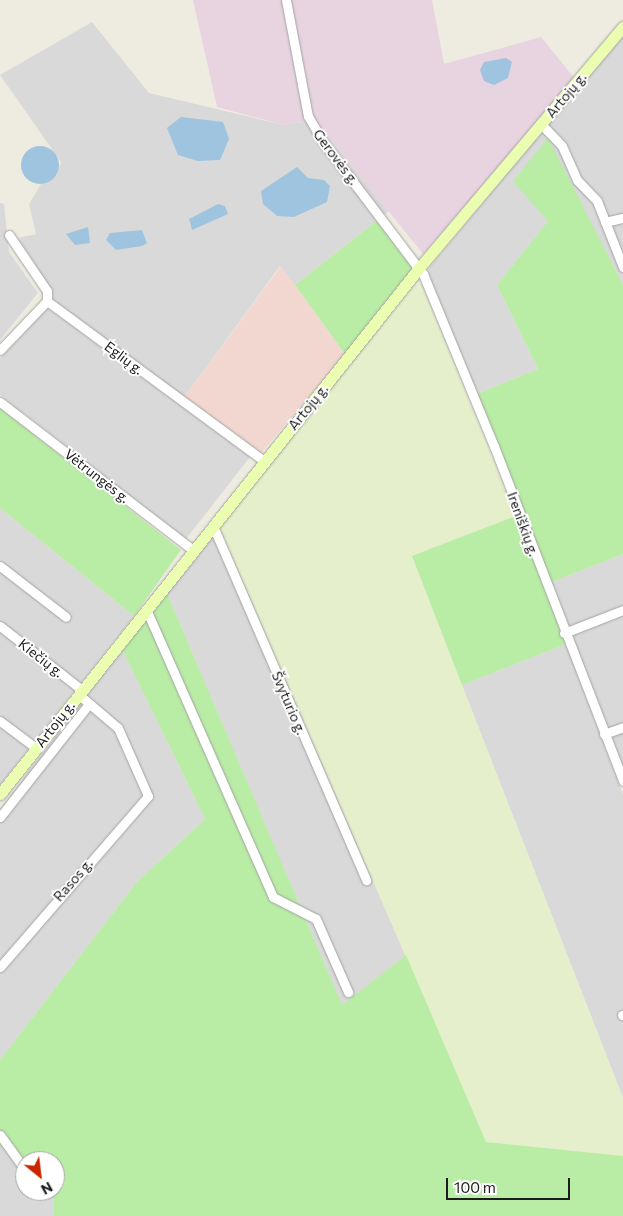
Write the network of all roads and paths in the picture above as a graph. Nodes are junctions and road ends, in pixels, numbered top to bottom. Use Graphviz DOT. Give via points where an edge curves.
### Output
graph roads {
  1 [pos="286,0"];
  2 [pos="623,27"];
  3 [pos="541,124"];
  4 [pos="623,218"];
  5 [pos="605,222"];
  6 [pos="9,235"];
  7 [pos="623,267"];
  8 [pos="419,268"];
  9 [pos="47,300"];
  10 [pos="0,350"];
  11 [pos="0,402"];
  12 [pos="264,462"];
  13 [pos="213,526"];
  14 [pos="193,550"];
  15 [pos="0,566"];
  16 [pos="146,610"];
  17 [pos="623,610"];
  18 [pos="66,618"];
  19 [pos="0,626"];
  20 [pos="564,633"];
  21 [pos="80,692"];
  22 [pos="89,704"];
  23 [pos="0,721"];
  24 [pos="623,727"];
  25 [pos="604,734"];
  26 [pos="36,748"];
  27 [pos="623,782"];
  28 [pos="0,794"];
  29 [pos="148,796"];
  30 [pos="0,817"];
  31 [pos="366,880"];
  32 [pos="0,967"];
  33 [pos="348,992"];
  34 [pos="0,1135"];
  35 [pos="15,1156"];
  1 -- 8 [label="street, Gerovės g." via="288,26 313,127"];
  2 -- 3 [label="main road, Artojų g."];
  3 -- 5 [label="street" via="562,146"];
  3 -- 8 [label="main road, Artojų g."];
  4 -- 5 [label="street"];
  5 -- 7 [label="street"];
  6 -- 9 [label="street" via="47,291"];
  8 -- 12 [label="main road, Artojų g."];
  8 -- 20 [label="street, Ireniškių g." via="494,446"];
  9 -- 10 [label="street"];
  9 -- 12 [label="street, Eglių g."];
  11 -- 14 [label="street, Vėtrungės g."];
  12 -- 13 [label="main road, Artojų g."];
  13 -- 14 [label="main road, Artojų g."];
  13 -- 31 [label="street, Švyturio g."];
  14 -- 16 [label="main road, Artojų g."];
  15 -- 18 [label="street"];
  16 -- 21 [label="main road, Artojų g."];
  16 -- 33 [label="street" via="274,897 316,919"];
  17 -- 20 [label="street"];
  19 -- 21 [label="street, Kiečių g."];
  20 -- 25 [label="street, Ireniškių g."];
  21 -- 22 [label="street, Kiečių g."];
  21 -- 26 [label="main road, Artojų g."];
  22 -- 29 [label="street, Kiečių g." via="118,728"];
  22 -- 30 [label="street"];
  23 -- 26 [label="street"];
  24 -- 25 [label="street"];
  25 -- 27 [label="street, Ireniškių g."];
  26 -- 28 [label="main road, Artojų g."];
  29 -- 32 [label="street, Rasos g."];
  34 -- 35 [label="street"];
}
